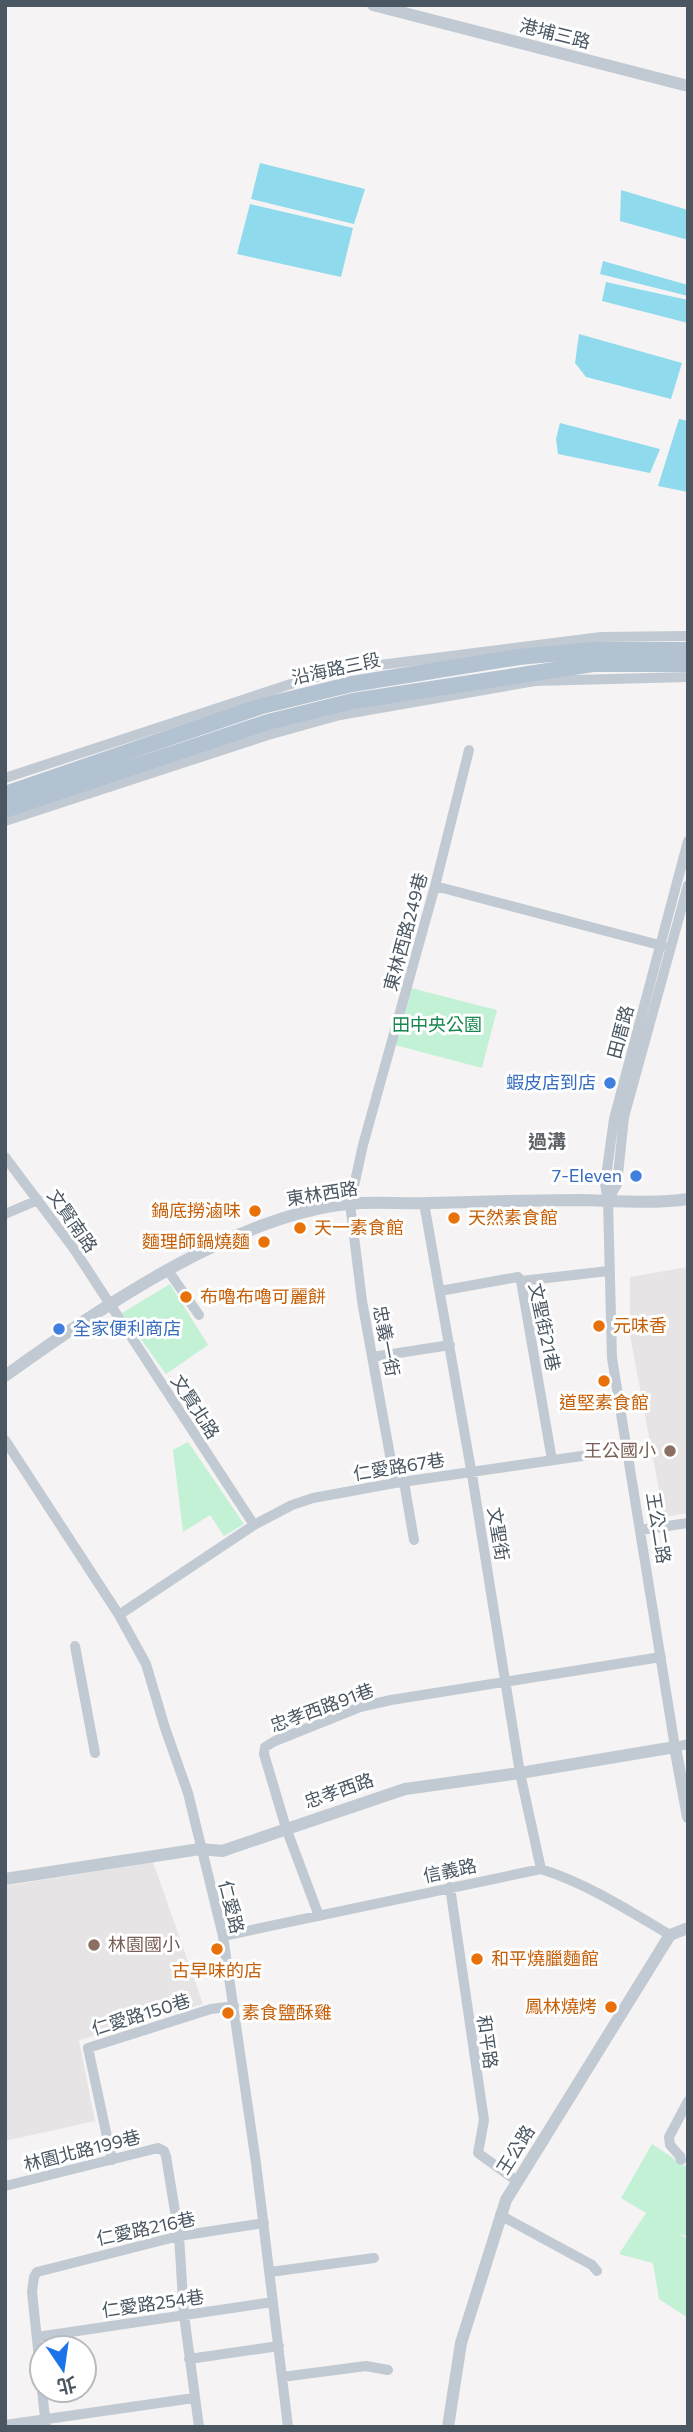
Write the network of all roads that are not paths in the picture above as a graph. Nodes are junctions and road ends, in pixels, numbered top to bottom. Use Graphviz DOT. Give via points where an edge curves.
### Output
graph roads {
  1 [pos="373,5"];
  2 [pos="688,86"];
  3 [pos="688,636"];
  4 [pos="688,650"];
  5 [pos="519,652"];
  6 [pos="688,664"];
  7 [pos="688,677"];
  8 [pos="335,680"];
  9 [pos="342,709"];
  10 [pos="469,750"];
  11 [pos="8,801"];
  12 [pos="688,841"];
  13 [pos="688,885"];
  14 [pos="435,886"];
  15 [pos="660,945"];
  16 [pos="670,949"];
  17 [pos="5,1157"];
  18 [pos="688,1199"];
  19 [pos="38,1200"];
  20 [pos="608,1201"];
  21 [pos="424,1203"];
  22 [pos="350,1204"];
  23 [pos="5,1214"];
  24 [pos="608,1271"];
  25 [pos="169,1272"];
  26 [pos="521,1281"];
  27 [pos="440,1291"];
  28 [pos="109,1306"];
  29 [pos="199,1315"];
  30 [pos="450,1345"];
  31 [pos="373,1357"];
  32 [pos="5,1376"];
  33 [pos="5,1440"];
  34 [pos="632,1449"];
  35 [pos="552,1460"];
  36 [pos="472,1472"];
  37 [pos="400,1482"];
  38 [pos="688,1522"];
  39 [pos="254,1525"];
  40 [pos="640,1530"];
  41 [pos="414,1540"];
  42 [pos="119,1615"];
  43 [pos="75,1646"];
  44 [pos="661,1657"];
  45 [pos="505,1683"];
  46 [pos="681,1746"];
  47 [pos="95,1754"];
  48 [pos="520,1773"];
  49 [pos="688,1817"];
  50 [pos="286,1828"];
  51 [pos="200,1849"];
  52 [pos="541,1869"];
  53 [pos="5,1879"];
  54 [pos="450,1887"];
  55 [pos="319,1916"];
  56 [pos="688,1928"];
  57 [pos="670,1935"];
  58 [pos="223,1936"];
  59 [pos="234,2006"];
  60 [pos="688,2101"];
  61 [pos="112,2160"];
  62 [pos="681,2160"];
  63 [pos="517,2181"];
  64 [pos="5,2186"];
  65 [pos="500,2215"];
  66 [pos="264,2223"];
  67 [pos="179,2236"];
  68 [pos="374,2258"];
  69 [pos="270,2272"];
  70 [pos="597,2272"];
  71 [pos="273,2302"];
  72 [pos="184,2315"];
  73 [pos="37,2334"];
  74 [pos="57,2334"];
  75 [pos="279,2346"];
  76 [pos="190,2359"];
  77 [pos="388,2370"];
  78 [pos="282,2377"];
  79 [pos="194,2398"];
  80 [pos="44,2404"];
  81 [pos="46,2423"];
  82 [pos="5,2425"];
  83 [pos="199,2427"];
  84 [pos="288,2427"];
  85 [pos="448,2427"];
  1 -- 2 [label="street, 港埔三路"];
  3 -- 5 [label="street, 沿海路三段" via="601,637"];
  4 -- 5 [label="main road, 沿海路三段"];
  5 -- 8 [label="main road, 沿海路三段"];
  6 -- 9 [label="main road, 沿海路三段" via="593,664"];
  7 -- 9 [label="street, 沿海路三段" via="535,681"];
  8 -- 9 [label="street"];
  8 -- 11 [label="main road, 沿海路三段" via="260,701"];
  9 -- 11 [label="main road, 沿海路三段"];
  10 -- 14 [label="street, 東林西路249巷"];
  12 -- 15 [label="street, 田厝路"];
  13 -- 16 [label="street, 田厝路"];
  14 -- 15 [label="street"];
  14 -- 22 [label="street, 東林西路249巷"];
  15 -- 16 [label="street"];
  15 -- 20 [label="street, 田厝路" via="614,1118 605,1184"];
  16 -- 20 [label="street, 田厝路" via="624,1117 617,1184"];
  17 -- 19 [label="street, 文賢南路"];
  18 -- 20 [label="street, 東林西路"];
  19 -- 23 [label="street"];
  19 -- 28 [label="street, 文賢南路"];
  20 -- 21 [label="street, 東林西路"];
  20 -- 24 [label="street, 王公二路"];
  21 -- 22 [label="street, 東林西路"];
  21 -- 27 [label="street, 文聖街"];
  22 -- 25 [label="street, 東林西路" via="280,1219"];
  22 -- 31 [label="street, 忠義一街"];
  24 -- 26 [label="street"];
  24 -- 34 [label="street, 王公二路" via="612,1358"];
  25 -- 28 [label="street, 東林西路"];
  25 -- 29 [label="street"];
  26 -- 27 [label="street, 文聖街21巷" via="518,1277"];
  26 -- 35 [label="street, 文聖街21巷"];
  27 -- 30 [label="street, 文聖街"];
  28 -- 32 [label="street, 東林西路"];
  28 -- 39 [label="street, 文賢北路"];
  30 -- 31 [label="street"];
  30 -- 36 [label="street, 文聖街"];
  31 -- 37 [label="street, 忠義一街"];
  33 -- 42 [label="street, 仁愛路"];
  34 -- 35 [label="street, 仁愛路67巷"];
  34 -- 40 [label="street, 王公二路"];
  35 -- 36 [label="street, 仁愛路67巷"];
  36 -- 37 [label="street, 仁愛路67巷"];
  36 -- 45 [label="street, 文聖街"];
  37 -- 39 [label="street, 仁愛路67巷" via="313,1498"];
  37 -- 41 [label="street, 忠義一街"];
  38 -- 40 [label="street"];
  39 -- 42 [label="street, 仁愛路67巷"];
  40 -- 44 [label="street, 王公二路"];
  42 -- 51 [label="street, 仁愛路" via="146,1664 188,1793"];
  43 -- 47 [label="street"];
  44 -- 45 [label="street"];
  44 -- 46 [label="street, 王公二路"];
  45 -- 48 [label="street, 文聖街"];
  45 -- 50 [label="street, 忠孝西路91巷" via="360,1707 265,1747"];
  46 -- 48 [label="street, 忠孝西路"];
  46 -- 49 [label="street, 王公二路"];
  48 -- 50 [label="street, 忠孝西路" via="391,1792"];
  48 -- 52 [label="street, 文聖街"];
  50 -- 51 [label="street, 忠孝西路" via="222,1851"];
  50 -- 55 [label="street"];
  51 -- 53 [label="street, 忠孝西路"];
  51 -- 58 [label="street, 仁愛路"];
  52 -- 54 [label="street, 信義路"];
  52 -- 57 [label="street" via="604,1895"];
  54 -- 55 [label="street, 信義路"];
  54 -- 63 [label="street, 和平路" via="484,2120 478,2153"];
  55 -- 58 [label="street, 信義路"];
  56 -- 57 [label="street"];
  57 -- 63 [label="street, 王公路"];
  58 -- 59 [label="street, 仁愛路"];
  59 -- 61 [label="street, 仁愛路150巷" via="88,2048"];
  59 -- 66 [label="street, 仁愛路"];
  60 -- 62 [label="street" via="669,2137"];
  61 -- 64 [label="street, 林園北路199巷"];
  61 -- 67 [label="street, 林園北路199巷" via="158,2148 164,2151"];
  63 -- 65 [label="street, 王公路"];
  65 -- 70 [label="street" via="592,2265"];
  65 -- 85 [label="street, 王公路" via="461,2343"];
  66 -- 67 [label="street, 仁愛路216巷"];
  66 -- 69 [label="street, 仁愛路"];
  67 -- 72 [label="street"];
  67 -- 73 [label="street, 仁愛路216巷" via="37,2272 32,2292"];
  68 -- 69 [label="street"];
  69 -- 71 [label="street, 仁愛路"];
  71 -- 72 [label="street, 仁愛路254巷"];
  71 -- 75 [label="street, 仁愛路"];
  72 -- 74 [label="street, 仁愛路254巷"];
  72 -- 76 [label="street"];
  75 -- 76 [label="street"];
  75 -- 78 [label="street, 仁愛路"];
  76 -- 79 [label="street"];
  77 -- 78 [label="street" via="366,2366"];
  78 -- 84 [label="street, 仁愛路"];
  79 -- 81 [label="street"];
  79 -- 83 [label="street"];
  80 -- 81 [label="street"];
  81 -- 82 [label="street"];
}
